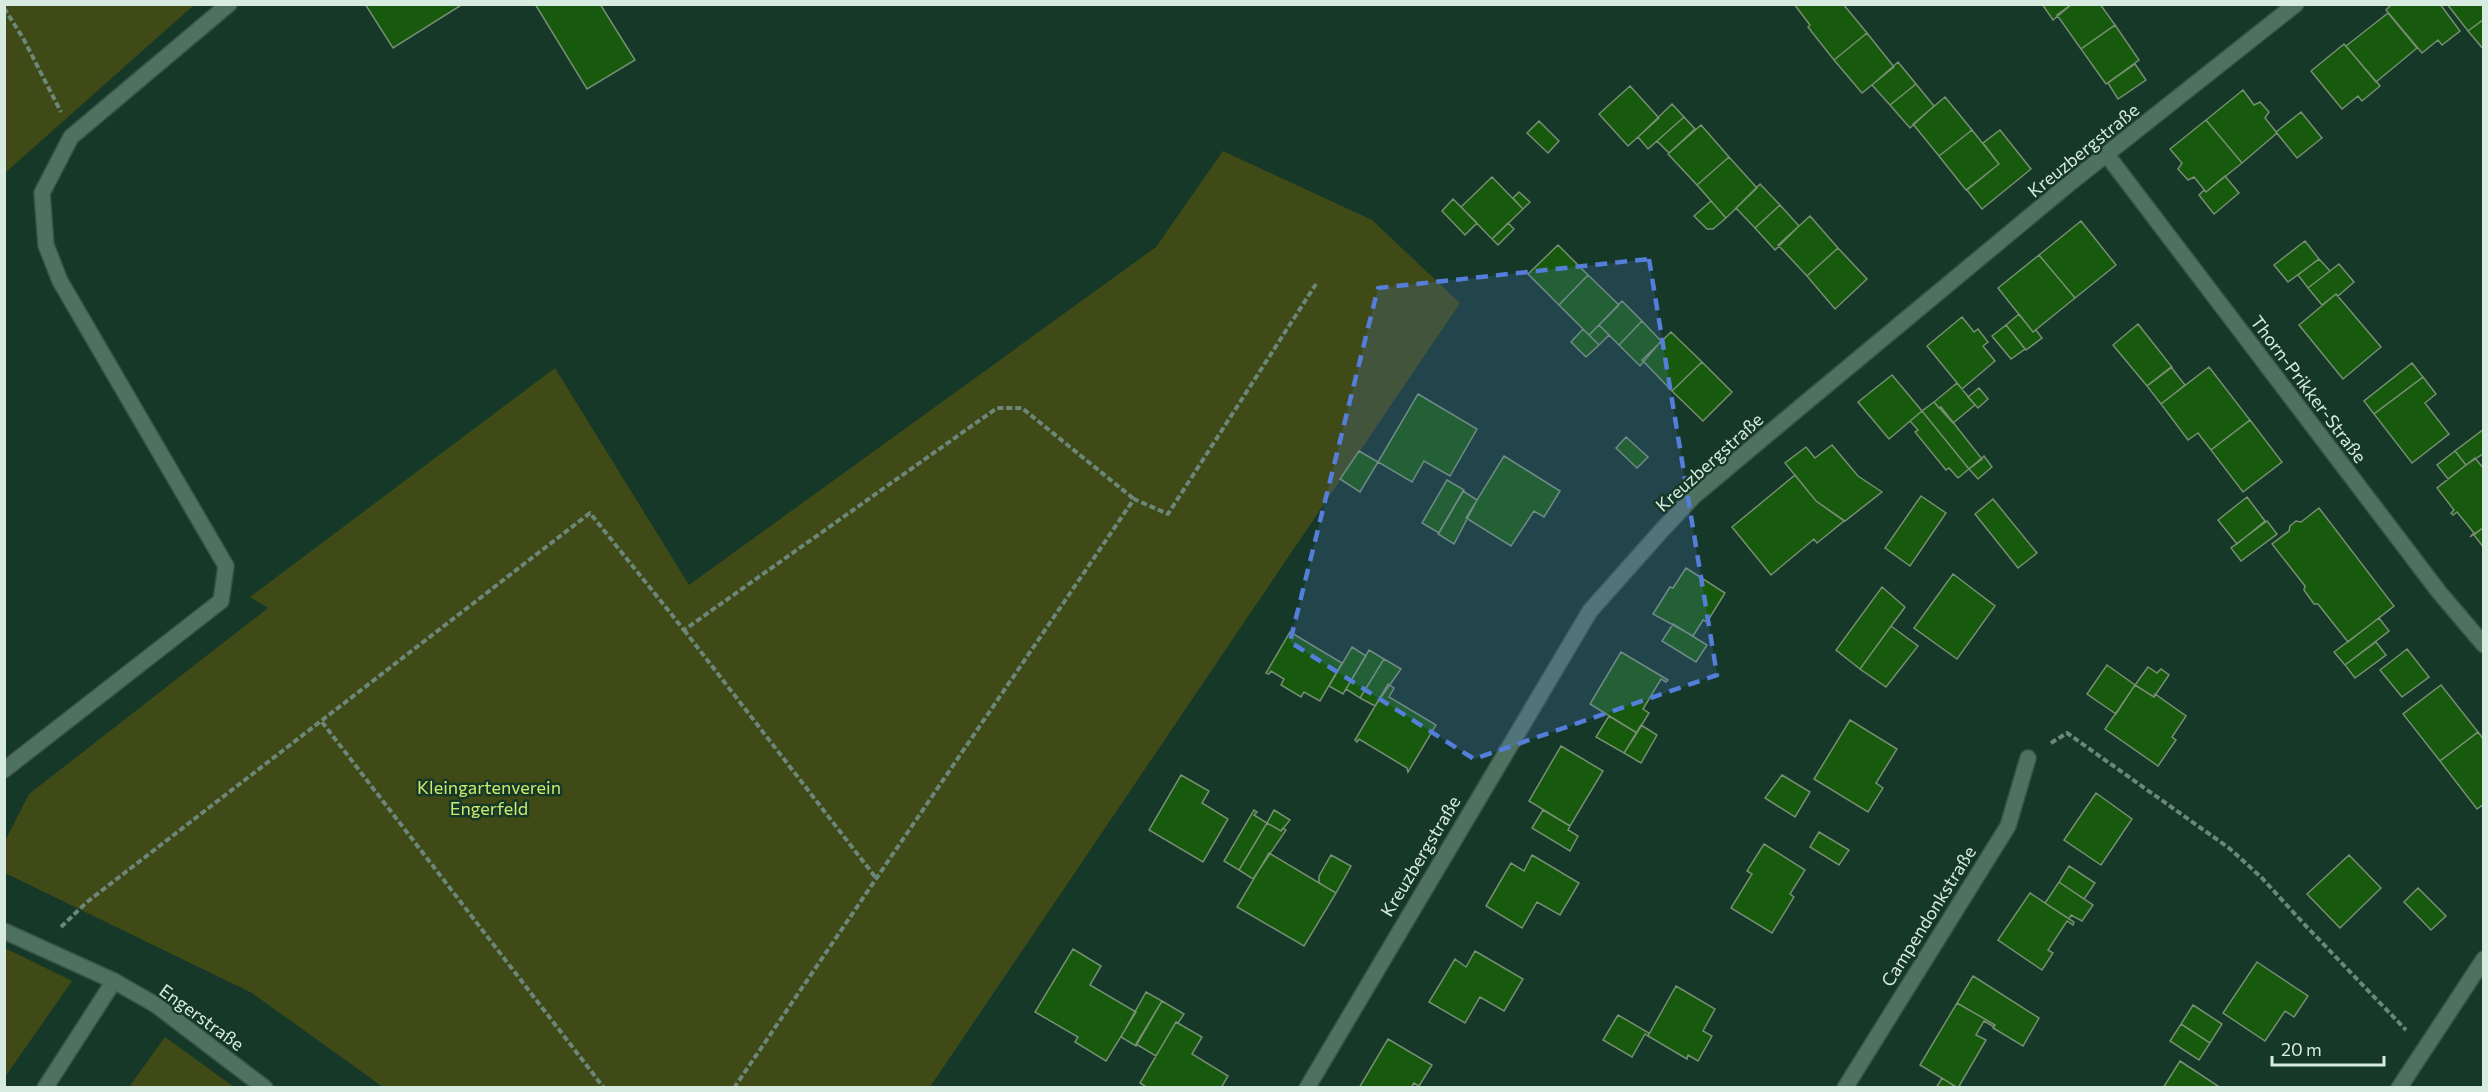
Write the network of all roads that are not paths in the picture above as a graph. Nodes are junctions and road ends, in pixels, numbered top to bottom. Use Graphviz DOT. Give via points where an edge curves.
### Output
graph roads {
  1 [pos="229,4"];
  2 [pos="2296,4"];
  3 [pos="2107,154"];
  4 [pos="2484,645"];
  5 [pos="2028,758"];
  6 [pos="4,770"];
  7 [pos="4,932"];
  8 [pos="2484,959"];
  9 [pos="114,981"];
  10 [pos="45,1088"];
  11 [pos="265,1088"];
  12 [pos="1307,1088"];
  13 [pos="1845,1088"];
  14 [pos="2399,1088"];
  1 -- 6 [label="street" via="71,137 42,193 46,245 60,280 226,566 221,601"];
  2 -- 3 [label="street, Kreuzbergstraße"];
  3 -- 4 [label="street, Thorn-Prikker-Straße" via="2439,592"];
  3 -- 12 [label="street, Kreuzbergstraße" via="1694,496 1590,611"];
  5 -- 13 [label="street, Campendonkstraße" via="2008,826"];
  7 -- 9 [label="street, Engerstraße"];
  8 -- 14 [label="street"];
  9 -- 10 [label="street"];
  9 -- 11 [label="street, Engerstraße" via="156,1005"];
}
